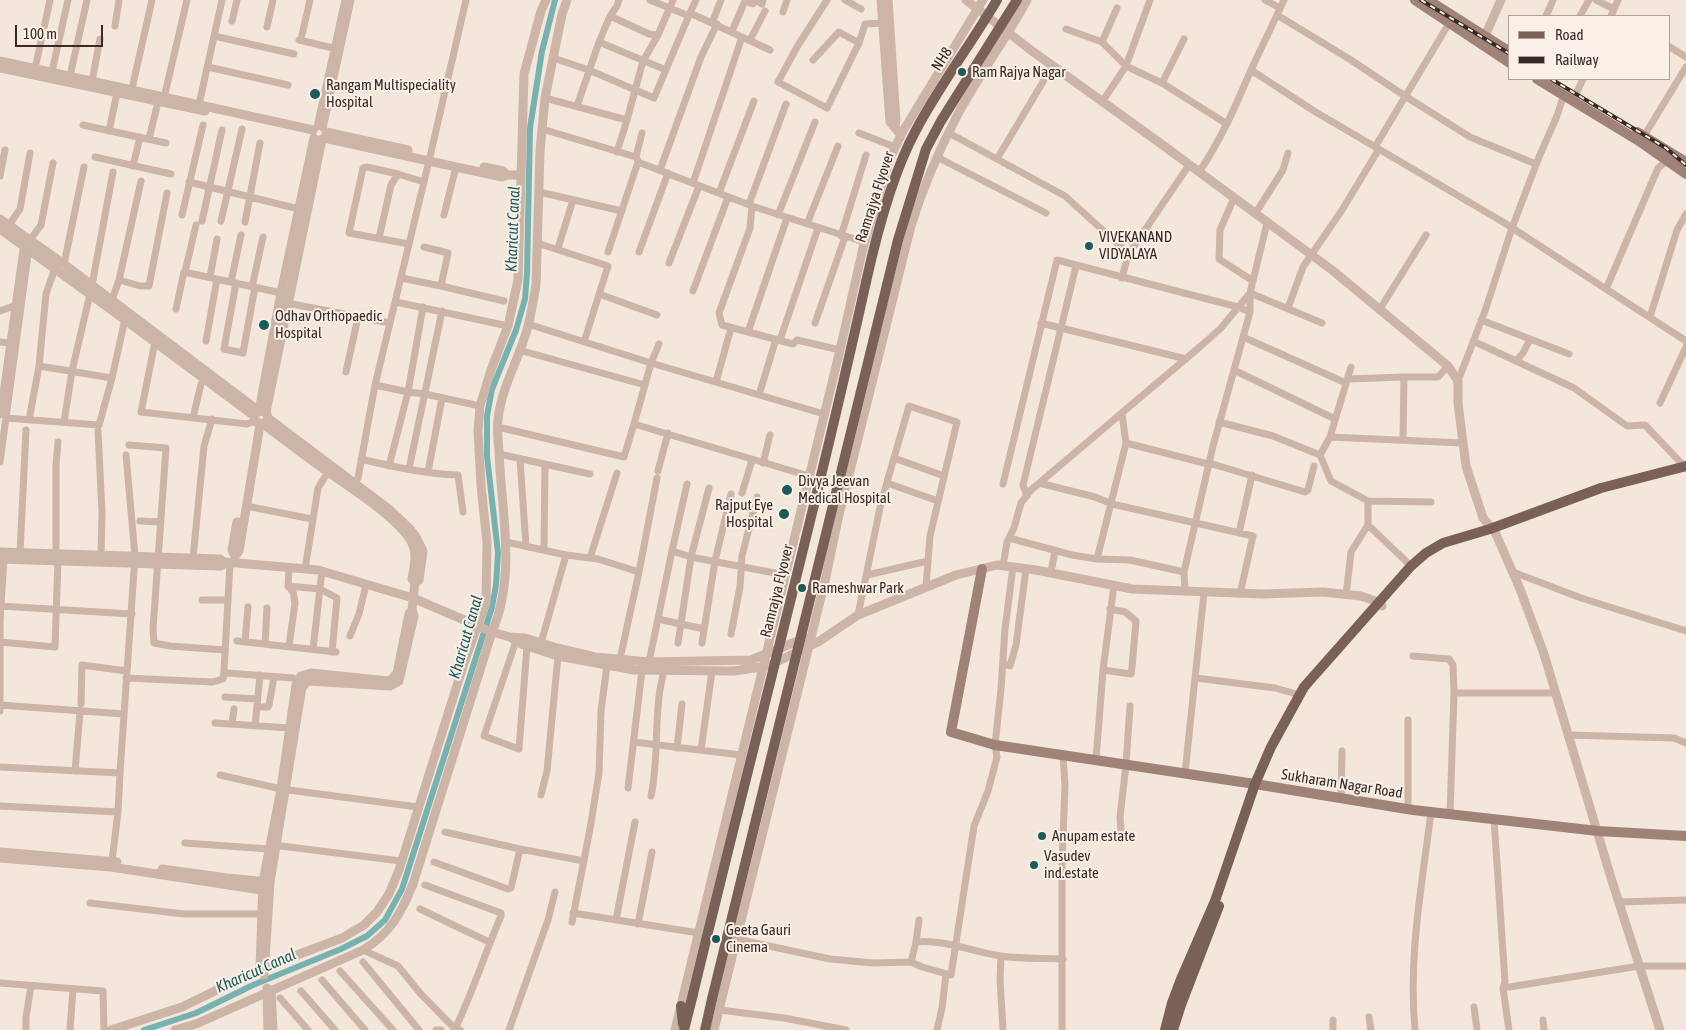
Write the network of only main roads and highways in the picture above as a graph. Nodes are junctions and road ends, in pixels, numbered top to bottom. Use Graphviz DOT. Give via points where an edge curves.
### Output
graph roads {
  1 [pos="997,0"];
  2 [pos="1017,0"];
  3 [pos="1415,0"];
  4 [pos="1432,1"];
  5 [pos="1451,20"];
  6 [pos="1508,51"];
  7 [pos="1508,62"];
  8 [pos="1539,80"];
  9 [pos="1555,80"];
  10 [pos="913,134"];
  11 [pos="1686,162"];
  12 [pos="1686,174"];
  13 [pos="894,258"];
  14 [pos="897,277"];
  15 [pos="1686,466"];
  16 [pos="1686,471"];
  17 [pos="1492,530"];
  18 [pos="982,569"];
  19 [pos="1380,604"];
  20 [pos="1258,785"];
  21 [pos="1686,836"];
  22 [pos="1176,1004"];
  23 [pos="681,1006"];
  24 [pos="718,1014"];
  25 [pos="681,1029"];
  26 [pos="706,1030"];
  27 [pos="1165,1030"];
  28 [pos="1173,1030"];
  1 -- 10 [label="main road, NH8"];
  2 -- 13 [label="main road" via="1004,30 941,122 926,150"];
  3 -- 5 [label="main road"];
  4 -- 5 [label="main road"];
  5 -- 6 [label="main road"];
  5 -- 7 [label="main road"];
  8 -- 12 [label="main road"];
  9 -- 11 [label="main road"];
  10 -- 25 [label="main road, Ramrajya Flyover, bridge" via="874,245 752,761 693,994"];
  13 -- 14 [label="main road"];
  13 -- 26 [label="main road, bridge"];
  15 -- 17 [label="main road" via="1601,488"];
  16 -- 17 [label="main road" via="1603,493"];
  17 -- 19 [label="main road" via="1428,557"];
  17 -- 19 [label="main road" via="1443,544 1426,553 1410,566"];
  18 -- 20 [label="main road, Sukharam Nagar Road" via="951,732 995,745"];
  19 -- 20 [label="main road" via="1308,692"];
  19 -- 20 [label="main road" via="1304,687 1271,747"];
  20 -- 21 [label="main road, Sukharam Nagar Road" via="1408,810 1598,831"];
  20 -- 22 [label="main road"];
  22 -- 27 [label="main road"];
  22 -- 28 [label="main road"];
  23 -- 25 [label="main road"];
  24 -- 26 [label="main road"];
}
